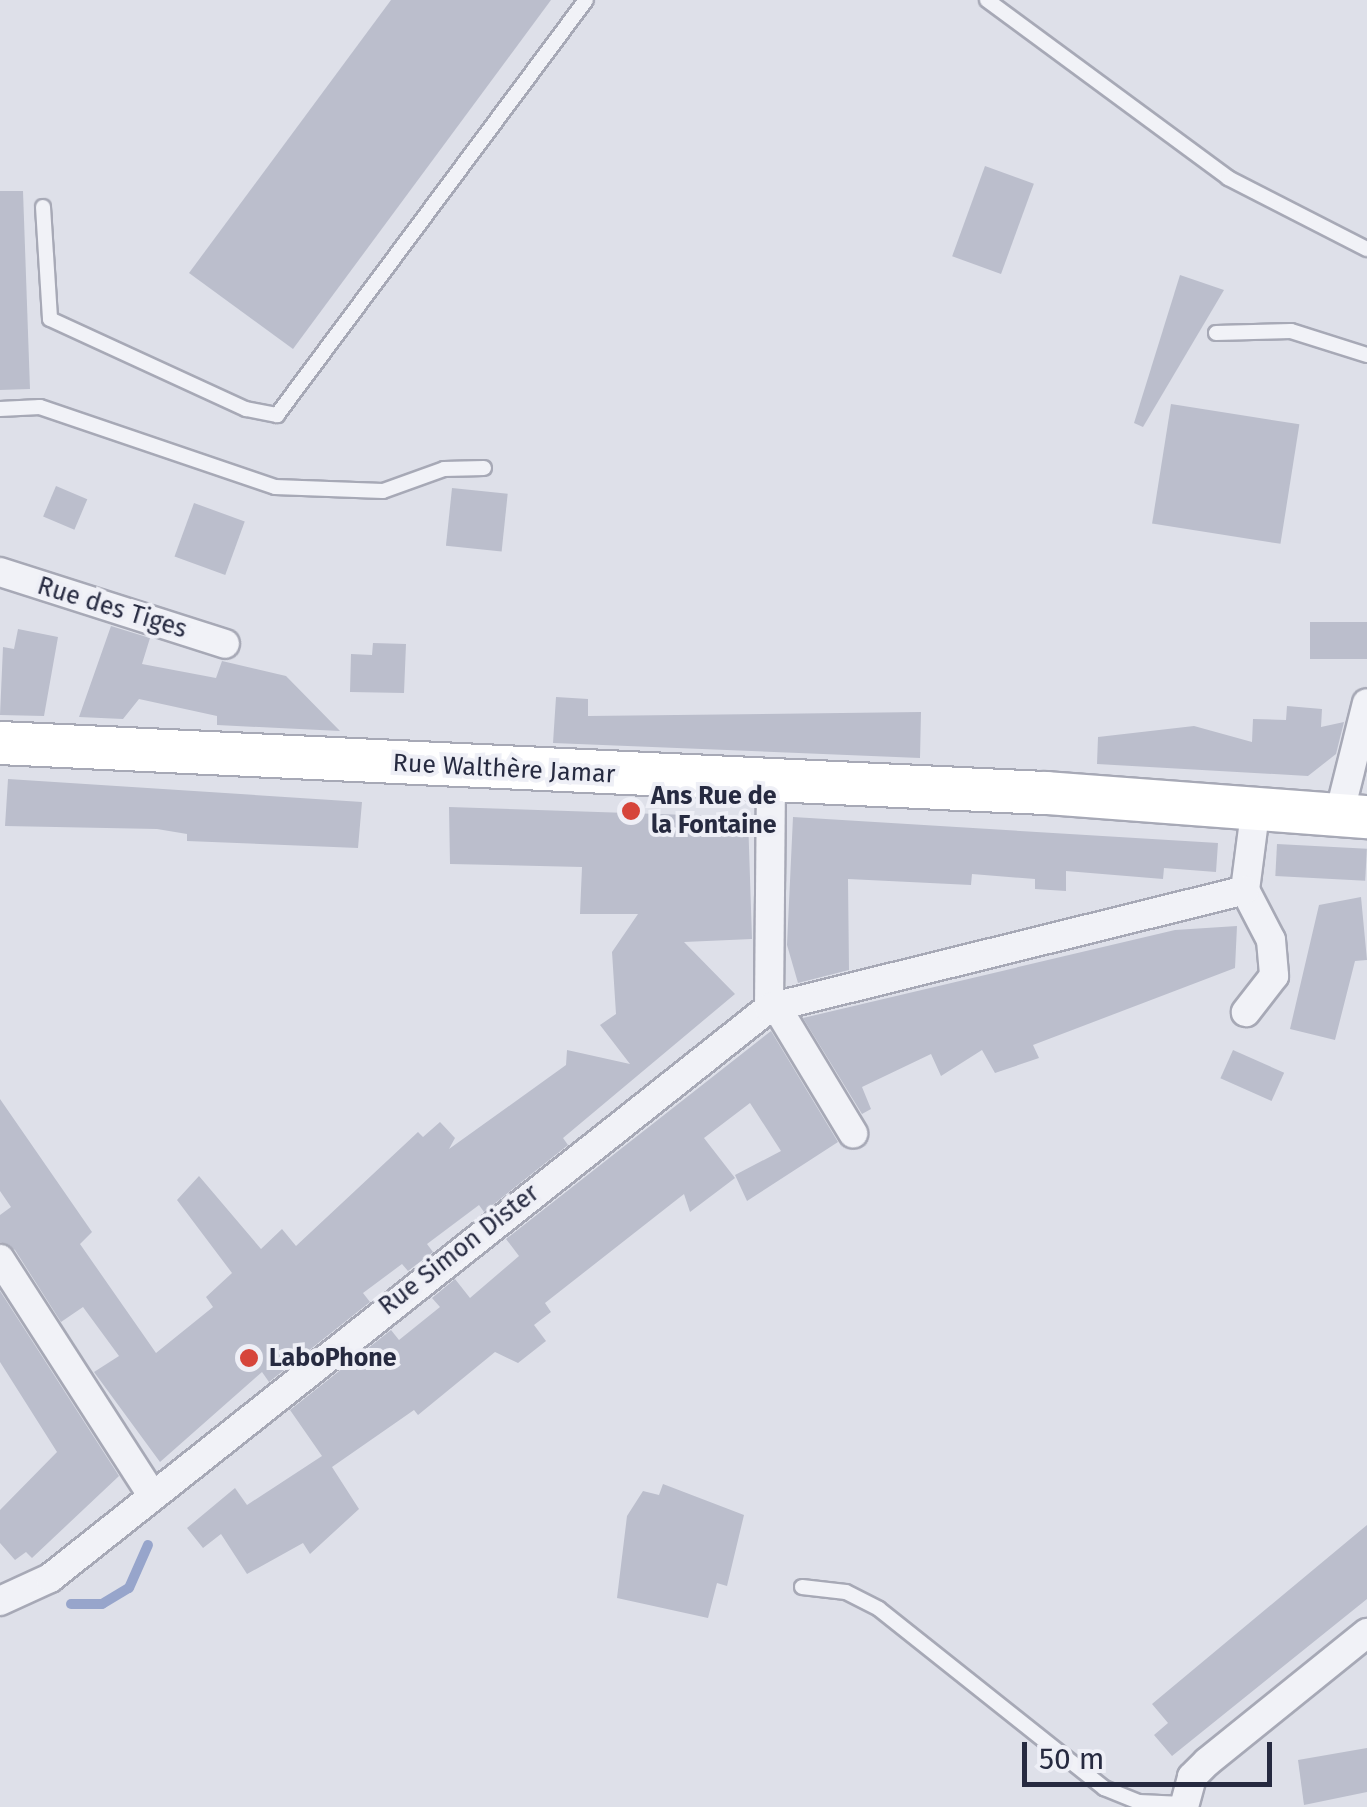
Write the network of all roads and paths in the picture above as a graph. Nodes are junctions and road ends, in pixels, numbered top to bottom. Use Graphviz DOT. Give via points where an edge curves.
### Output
graph roads {
  1 [pos="586,0"];
  2 [pos="987,0"];
  3 [pos="43,207"];
  4 [pos="1367,250"];
  5 [pos="1216,333"];
  6 [pos="1367,356"];
  7 [pos="0,408"];
  8 [pos="484,468"];
  9 [pos="0,572"];
  10 [pos="225,644"];
  11 [pos="1367,703"];
  12 [pos="0,743"];
  13 [pos="771,783"];
  14 [pos="1256,805"];
  15 [pos="1353,816"];
  16 [pos="1245,890"];
  17 [pos="772,1007"];
  18 [pos="1246,1012"];
  19 [pos="854,1133"];
  20 [pos="0,1260"];
  21 [pos="153,1496"];
  22 [pos="802,1586"];
  23 [pos="0,1602"];
  24 [pos="1367,1633"];
  25 [pos="1183,1806"];
  1 -- 3 [label="lane" via="277,415 246,408 50,319"];
  2 -- 4 [label="lane" via="1228,178"];
  5 -- 6 [label="lane" via="1291,331"];
  7 -- 8 [label="lane" via="40,407 275,486 384,491 444,468"];
  9 -- 10 [label="street, Rue des Tiges"];
  11 -- 15 [label="street"];
  12 -- 13 [label="main road, Rue Walthère Jamar"];
  13 -- 14 [label="main road, Rue Walthère Jamar"];
  13 -- 17 [label="street"];
  14 -- 15 [label="main road, Rue Walthère Jamar"];
  14 -- 16 [label="street"];
  16 -- 17 [label="street, Rue Simon Dister"];
  16 -- 18 [label="street" via="1271,940 1274,976"];
  17 -- 19 [label="street"];
  17 -- 21 [label="street, Rue Simon Dister"];
  20 -- 21 [label="street"];
  21 -- 23 [label="street, Rue Simon Dister" via="50,1578"];
  22 -- 25 [label="lane" via="846,1592 879,1608 1104,1788"];
  24 -- 25 [label="street" via="1207,1762"];
}
